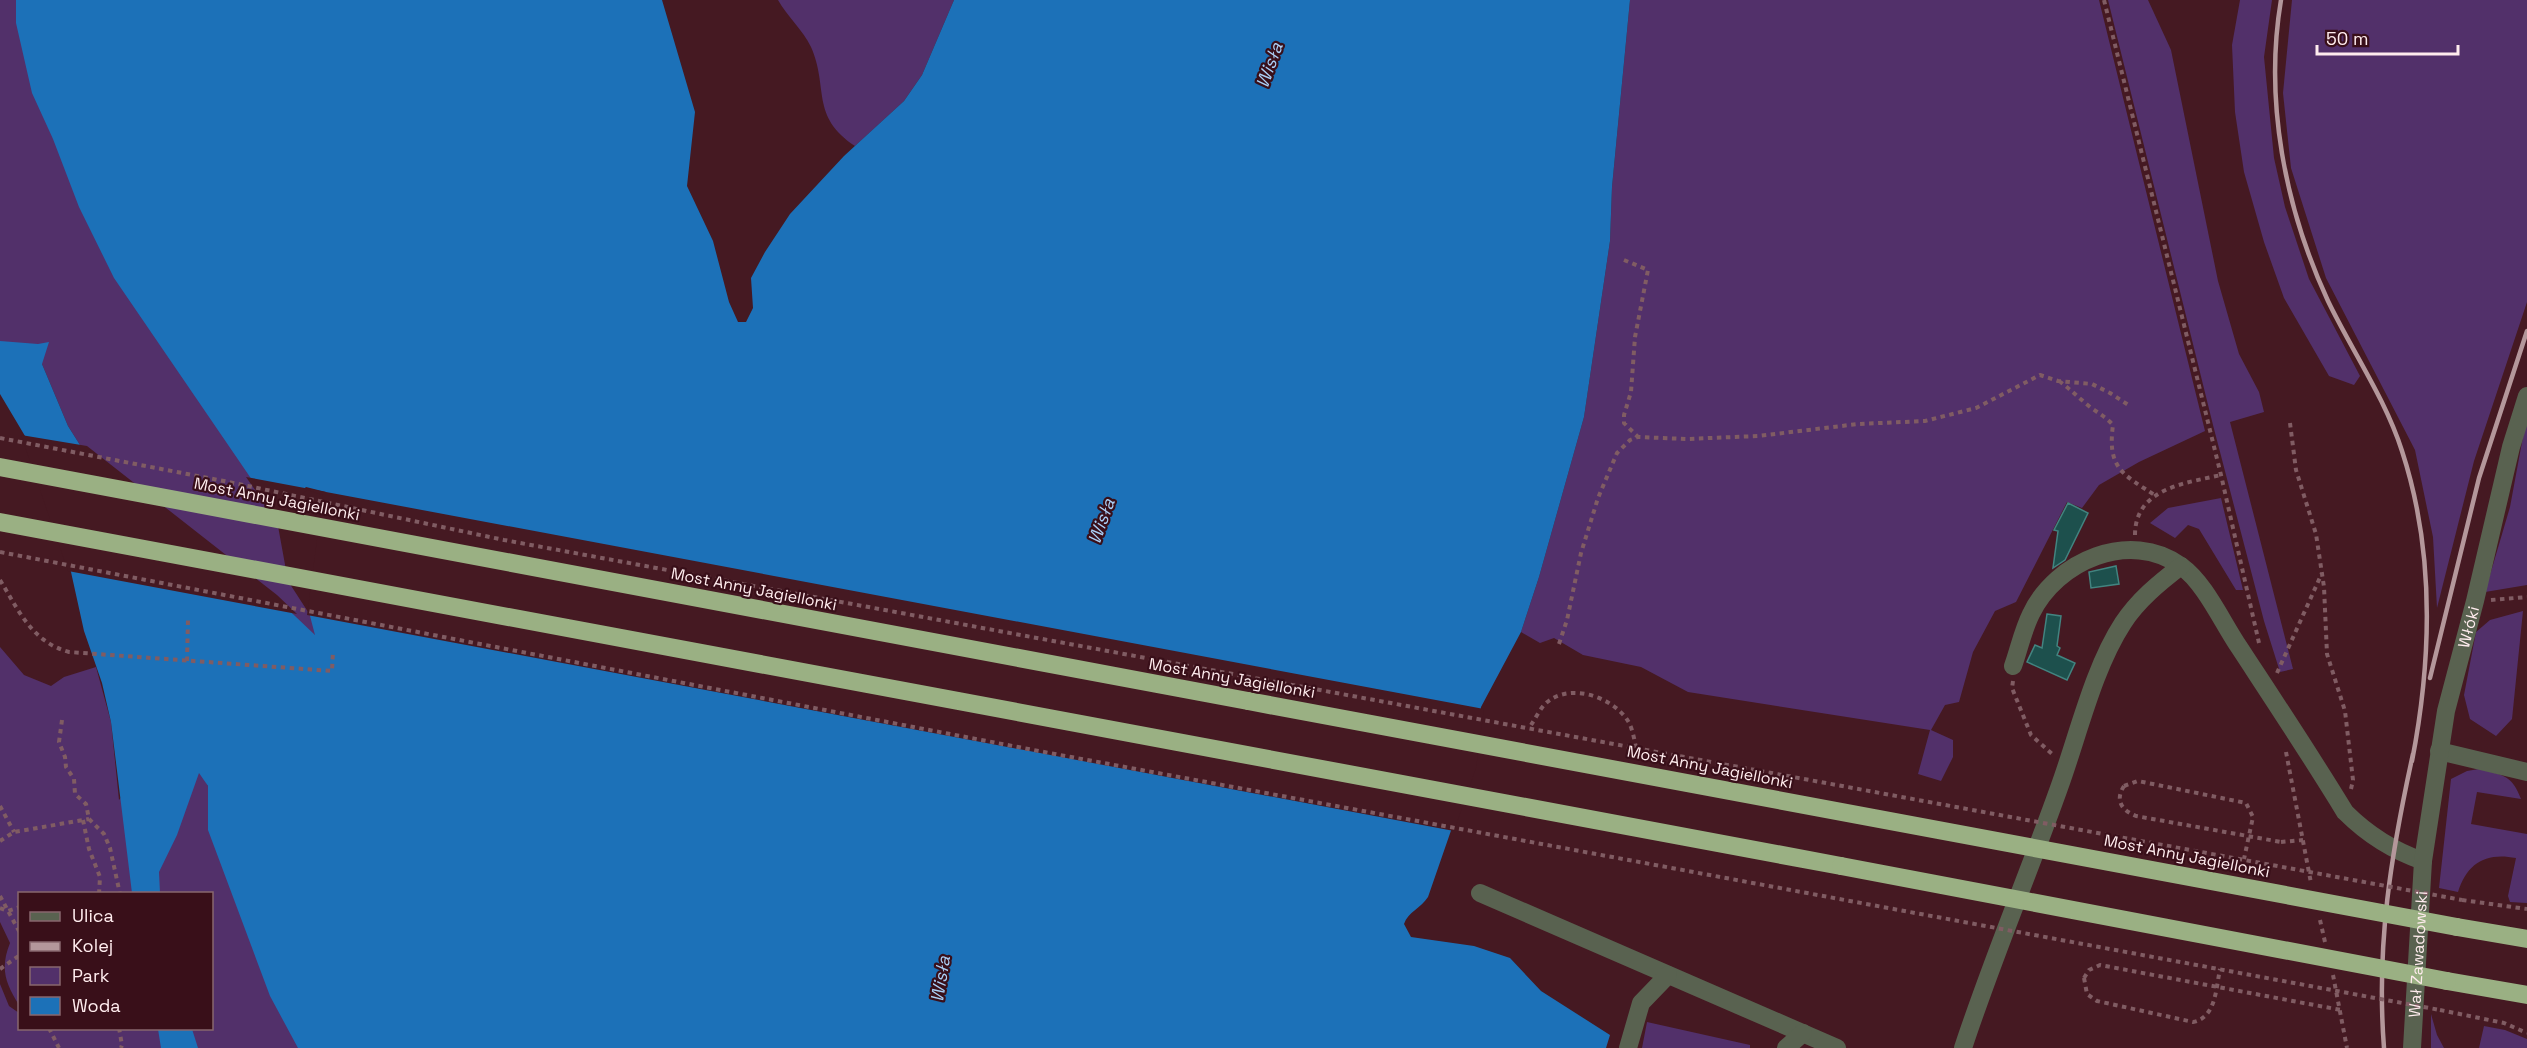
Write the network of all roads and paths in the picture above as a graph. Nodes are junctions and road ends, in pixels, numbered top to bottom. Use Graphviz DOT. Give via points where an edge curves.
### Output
graph roads {
  1 [pos="2104,0"];
  2 [pos="1624,260"];
  3 [pos="2058,381"];
  4 [pos="2527,396"];
  5 [pos="2130,406"];
  6 [pos="2290,423"];
  7 [pos="1638,437"];
  8 [pos="0,438"];
  9 [pos="0,467"];
  10 [pos="2222,475"];
  11 [pos="2156,496"];
  12 [pos="0,522"];
  13 [pos="2135,551"];
  14 [pos="0,552"];
  15 [pos="2181,566"];
  16 [pos="2322,572"];
  17 [pos="0,579"];
  18 [pos="2527,597"];
  19 [pos="2475,601"];
  20 [pos="188,620"];
  21 [pos="1559,644"];
  22 [pos="2260,647"];
  23 [pos="333,651"];
  24 [pos="187,661"];
  25 [pos="2013,666"];
  26 [pos="2276,700"];
  27 [pos="62,720"];
  28 [pos="1531,725"];
  29 [pos="2285,747"];
  30 [pos="2439,751"];
  31 [pos="1640,764"];
  32 [pos="2067,766"];
  33 [pos="2527,772"];
  34 [pos="0,806"];
  35 [pos="2345,812"];
  36 [pos="89,819"];
  37 [pos="83,820"];
  38 [pos="14,832"];
  39 [pos="2303,840"];
  40 [pos="0,841"];
  41 [pos="2244,859"];
  42 [pos="2423,861"];
  43 [pos="2307,864"];
  44 [pos="99,892"];
  45 [pos="120,892"];
  46 [pos="1480,892"];
  47 [pos="0,896"];
  48 [pos="0,908"];
  49 [pos="18,908"];
  50 [pos="2527,909"];
  51 [pos="8,911"];
  52 [pos="18,929"];
  53 [pos="2527,939"];
  54 [pos="18,956"];
  55 [pos="0,969"];
  56 [pos="2220,969"];
  57 [pos="1668,975"];
  58 [pos="2527,995"];
  59 [pos="2341,1010"];
  60 [pos="50,1030"];
  61 [pos="119,1030"];
  62 [pos="1803,1033"];
  63 [pos="2527,1033"];
  64 [pos="59,1048"];
  65 [pos="121,1048"];
  66 [pos="1628,1048"];
  67 [pos="1786,1048"];
  68 [pos="1837,1048"];
  69 [pos="1964,1048"];
  70 [pos="2412,1048"];
  1 -- 10 [label="path"];
  2 -- 7 [label="path" via="1648,270 1635,337 1631,392 1624,415 1624,423"];
  3 -- 5 [label="path" via="2092,384"];
  3 -- 7 [label="path" via="2035,376 1976,408 1925,421 1858,424 1758,436"];
  3 -- 11 [label="path" via="2113,425 2110,445 2121,473"];
  4 -- 19 [label="street, Włóki"];
  6 -- 16 [label="path" via="2296,470 2316,534"];
  7 -- 21 [label="path" via="1617,453 1598,498"];
  8 -- 41 [label="path, bridge" via="504,540"];
  9 -- 53 [label="highway, Most Anny Jagiellonki, bridge"];
  10 -- 11 [label="path" via="2164,489"];
  10 -- 22 [label="path"];
  11 -- 13 [label="path" via="2135,523"];
  12 -- 58 [label="highway, bridge"];
  13 -- 15 [label="street" via="2166,557"];
  13 -- 25 [label="street" via="2108,552 2066,572 2046,590 2031,614"];
  14 -- 56 [label="path, bridge" via="1044,752"];
  15 -- 26 [label="street" via="2194,577"];
  15 -- 32 [label="street" via="2138,602 2117,633 2106,653"];
  16 -- 26 [label="path" via="2271,686"];
  16 -- 35 [label="path" via="2327,654 2345,711 2353,780"];
  17 -- 24 [label="path" via="38,636 51,647 69,652"];
  18 -- 19 [label="path"];
  19 -- 30 [label="street, Włóki"];
  20 -- 24 [label="path"];
  23 -- 24 [label="path" via="332,671"];
  25 -- 32 [label="path" via="2012,688 2031,735"];
  26 -- 35 [label="street"];
  27 -- 36 [label="path" via="59,742 74,779 75,794 86,804"];
  28 -- 31 [label="path" via="1544,705 1558,696 1574,692 1605,699 1629,723"];
  29 -- 39 [label="path"];
  30 -- 33 [label="street"];
  30 -- 42 [label="street, Włóki"];
  32 -- 69 [label="street" via="1987,976"];
  34 -- 38 [label="path"];
  35 -- 42 [label="street" via="2394,849"];
  36 -- 37 [label="path"];
  36 -- 45 [label="path" via="104,834 110,848"];
  37 -- 38 [label="path"];
  37 -- 44 [label="path" via="100,878"];
  38 -- 40 [label="path"];
  39 -- 41 [label="path, bridge" via="2281,842 2258,838 2246,837 2136,816 2123,808 2121,790 2138,781 2246,804 2253,817 2251,827 2248,838"];
  39 -- 43 [label="path"];
  41 -- 50 [label="path, bridge"];
  42 -- 70 [label="street, Wał Zawadowski"];
  46 -- 57 [label="street"];
  47 -- 51 [label="path"];
  48 -- 51 [label="path"];
  49 -- 51 [label="path"];
  51 -- 52 [label="path"];
  54 -- 55 [label="path"];
  56 -- 59 [label="path, bridge" via="2218,978 2216,987 2212,1006 2210,1011 2193,1022 2105,1004 2091,998 2084,984 2089,970 2100,965 2192,982 2215,986 2226,988 2284,999 2295,1002"];
  56 -- 63 [label="path, bridge" via="2504,1023"];
  57 -- 62 [label="street"];
  57 -- 66 [label="street" via="1641,1003"];
  60 -- 64 [label="path"];
  61 -- 65 [label="path"];
  62 -- 67 [label="street"];
  62 -- 68 [label="street"];
}
